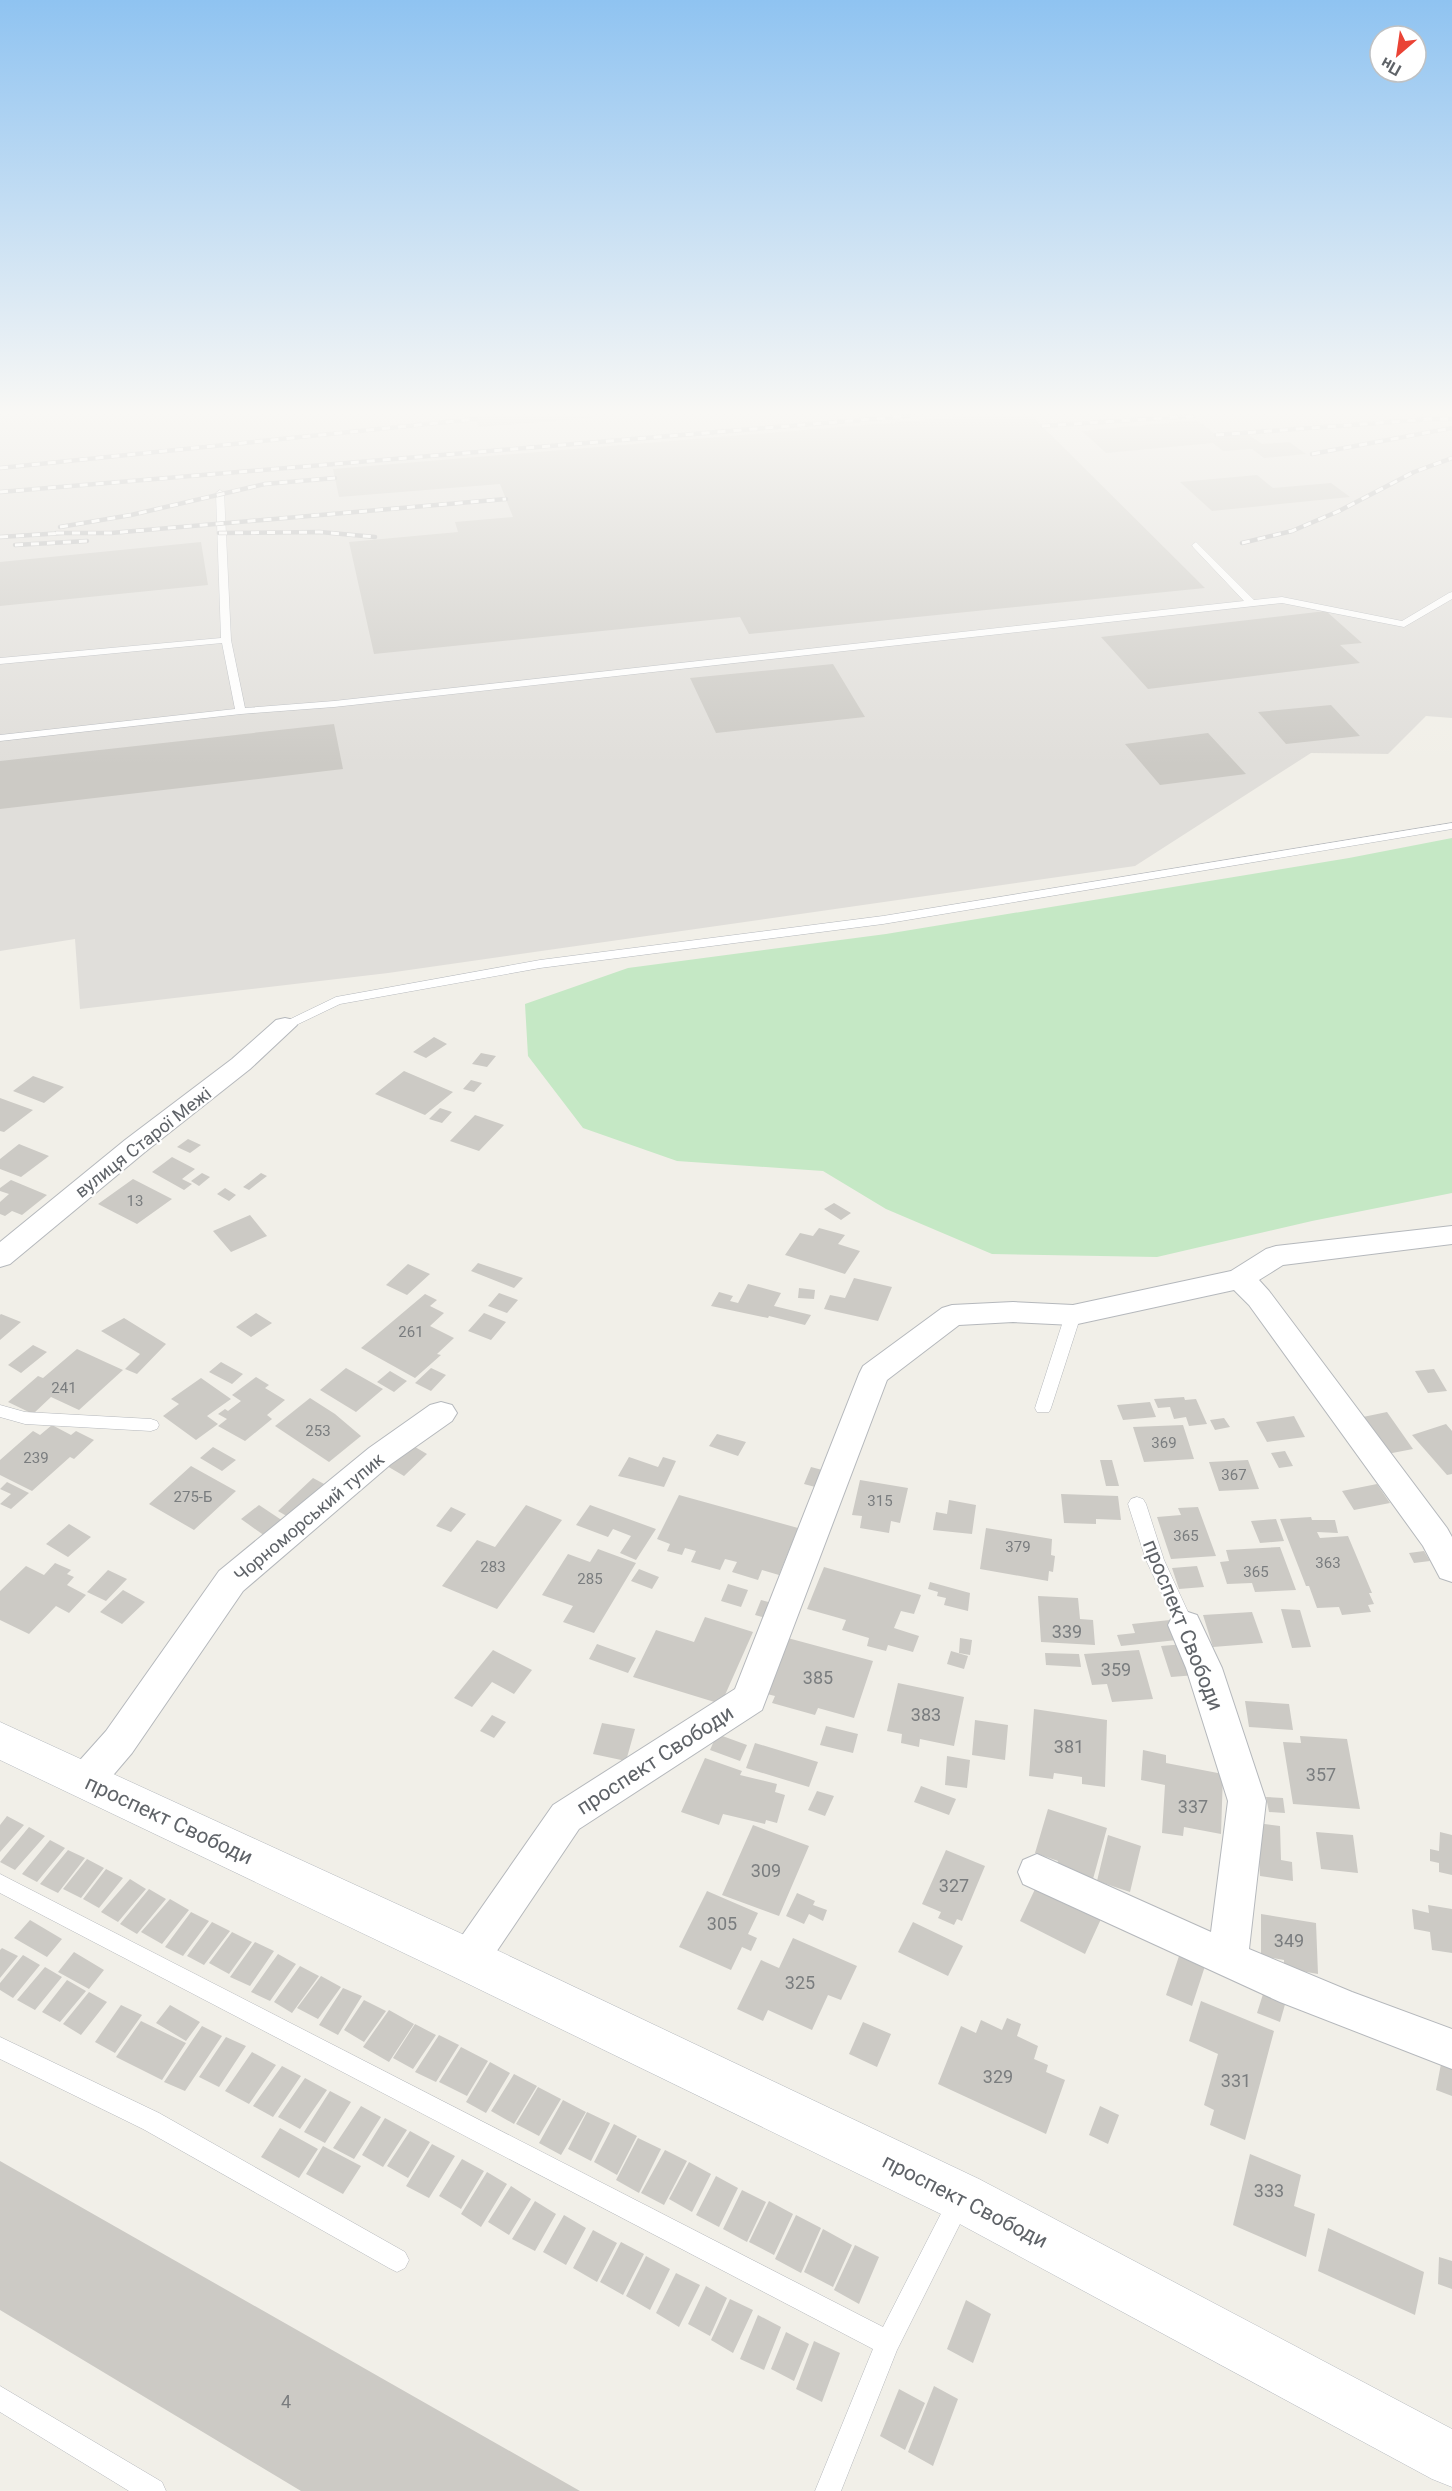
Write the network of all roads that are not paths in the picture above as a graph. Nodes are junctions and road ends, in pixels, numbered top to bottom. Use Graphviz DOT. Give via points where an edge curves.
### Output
graph roads {
  1 [pos="222,532"];
  2 [pos="1196,545"];
  3 [pos="1452,595"];
  4 [pos="1252,604"];
  5 [pos="226,640"];
  6 [pos="0,661"];
  7 [pos="241,711"];
  8 [pos="0,738"];
  9 [pos="1452,826"];
  10 [pos="285,1025"];
  11 [pos="1452,1235"];
  12 [pos="0,1257"];
  13 [pos="1240,1279"];
  14 [pos="1073,1315"];
  15 [pos="1043,1408"];
  16 [pos="0,1411"];
  17 [pos="441,1413"];
  18 [pos="151,1425"];
  19 [pos="1137,1504"];
  20 [pos="1443,1534"];
  21 [pos="1452,1569"];
  22 [pos="1185,1625"];
  23 [pos="0,1740"];
  24 [pos="85,1781"];
  25 [pos="1037,1872"];
  26 [pos="0,1884"];
  27 [pos="1228,1959"];
  28 [pos="468,1960"];
  29 [pos="0,2048"];
  30 [pos="1452,2049"];
  31 [pos="961,2197"];
  32 [pos="397,2260"];
  33 [pos="888,2343"];
  34 [pos="0,2398"];
  35 [pos="1452,2459"];
  36 [pos="153,2491"];
  37 [pos="828,2491"];
  1 -- 5 [label="lane"];
  2 -- 4 [label="lane"];
  3 -- 4 [label="lane" via="1404,624 1282,600"];
  4 -- 7 [label="lane" via="346,703"];
  5 -- 6 [label="lane"];
  5 -- 7 [label="lane"];
  7 -- 8 [label="lane"];
  9 -- 10 [label="lane" via="883,920 540,964 336,1001"];
  10 -- 12 [label="street, вулиця Старої Межі"];
  11 -- 13 [label="street" via="1276,1256"];
  13 -- 14 [label="street"];
  13 -- 20 [label="street" via="1259,1298"];
  14 -- 15 [label="lane"];
  14 -- 28 [label="street, проспект Свободи" via="952,1315 874,1374 748,1699 566,1817"];
  16 -- 18 [label="lane" via="25,1418"];
  17 -- 24 [label="street, Чорноморський тупик" via="380,1456 231,1581 118,1742"];
  19 -- 22 [label="lane, проспект Свободи" via="1155,1560"];
  20 -- 21 [label="street"];
  22 -- 27 [label="street, проспект Свободи" via="1204,1668 1247,1801"];
  23 -- 24 [label="main road, проспект Свободи"];
  24 -- 28 [label="main road, проспект Свободи"];
  25 -- 27 [label="street"];
  26 -- 33 [label="lane"];
  27 -- 30 [label="street" via="1379,2024"];
  28 -- 31 [label="main road, проспект Свободи"];
  29 -- 32 [label="lane" via="151,2121"];
  31 -- 33 [label="lane"];
  31 -- 35 [label="main road, проспект Свободи"];
  33 -- 37 [label="lane"];
  34 -- 36 [label="lane"];
}
